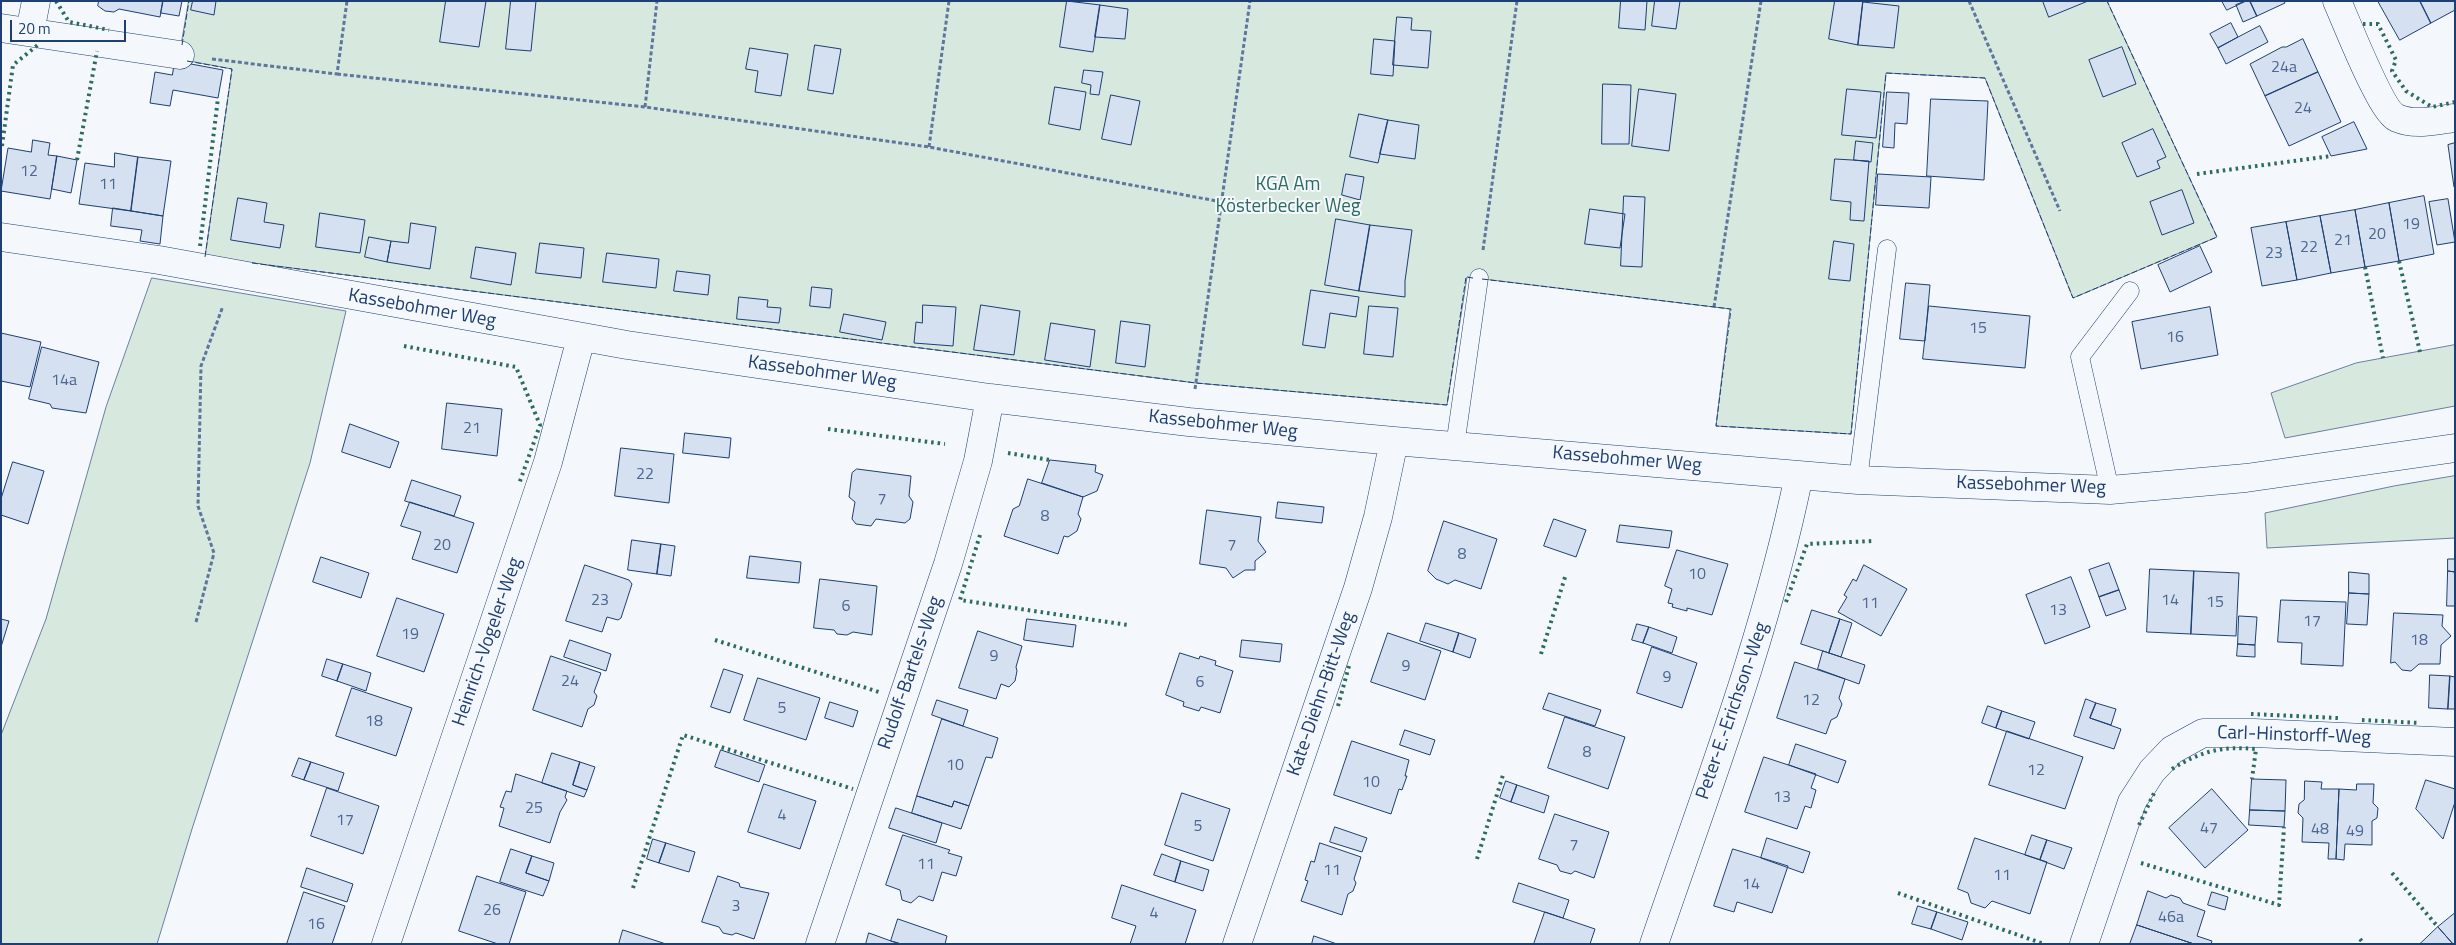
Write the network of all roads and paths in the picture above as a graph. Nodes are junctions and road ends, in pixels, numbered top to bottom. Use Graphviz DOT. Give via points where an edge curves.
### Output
graph roads {
  1 [pos="36,1"];
  2 [pos="347,1"];
  3 [pos="657,1"];
  4 [pos="948,1"];
  5 [pos="1250,1"];
  6 [pos="1517,1"];
  7 [pos="1760,1"];
  8 [pos="1969,1"];
  9 [pos="2337,1"];
  10 [pos="1,28"];
  11 [pos="30,32"];
  12 [pos="180,55"];
  13 [pos="337,74"];
  14 [pos="645,107"];
  15 [pos="2455,118"];
  16 [pos="929,148"];
  17 [pos="1222,202"];
  18 [pos="2060,211"];
  19 [pos="1,236"];
  20 [pos="1887,249"];
  21 [pos="235,274"];
  22 [pos="1479,278"];
  23 [pos="2130,291"];
  24 [pos="1714,308"];
  25 [pos="581,338"];
  26 [pos="990,398"];
  27 [pos="1189,422"];
  28 [pos="1394,441"];
  29 [pos="1455,446"];
  30 [pos="2455,448"];
  31 [pos="1799,475"];
  32 [pos="1858,480"];
  33 [pos="2110,490"];
  34 [pos="196,622"];
  35 [pos="2455,742"];
  36 [pos="386,944"];
  37 [pos="820,944"];
  38 [pos="1237,944"];
  39 [pos="1654,944"];
  40 [pos="2084,944"];
  1 -- 11 [label="street"];
  2 -- 13 [label="path"];
  3 -- 14 [label="path"];
  4 -- 16 [label="path"];
  5 -- 17 [label="path"];
  6 -- 22 [label="path"];
  7 -- 24 [label="path"];
  8 -- 18 [label="path"];
  9 -- 15 [label="street" via="2381,99 2395,117 2414,123"];
  10 -- 11 [label="street"];
  11 -- 12 [label="street"];
  12 -- 13 [label="path"];
  13 -- 14 [label="path"];
  14 -- 16 [label="path"];
  16 -- 17 [label="path"];
  17 -- 27 [label="path"];
  19 -- 21 [label="street, Kassebohmer Weg"];
  20 -- 32 [label="lane"];
  21 -- 25 [label="street, Kassebohmer Weg"];
  21 -- 34 [label="path" via="201,366 198,506 214,553"];
  22 -- 29 [label="lane"];
  23 -- 33 [label="lane" via="2080,357"];
  25 -- 26 [label="street, Kassebohmer Weg"];
  25 -- 36 [label="street, Heinrich-Vogeler-Weg" via="548,462"];
  26 -- 27 [label="street, Kassebohmer Weg"];
  26 -- 37 [label="street, Rudolf-Bartels-Weg" via="978,461 948,564"];
  27 -- 28 [label="street, Kassebohmer Weg"];
  28 -- 29 [label="street, Kassebohmer Weg"];
  28 -- 38 [label="street, Kate-Diehn-Bitt-Weg" via="1378,517 1358,588"];
  29 -- 31 [label="street, Kassebohmer Weg"];
  30 -- 33 [label="street, Kassebohmer Weg" via="2246,478"];
  31 -- 32 [label="street, Kassebohmer Weg"];
  31 -- 39 [label="street, Peter-E.-Erichson-Weg" via="1761,631"];
  32 -- 33 [label="street, Kassebohmer Weg"];
  35 -- 40 [label="street, Carl-Hinstorff-Weg" via="2203,733 2172,750 2152,771 2132,802"];
}
